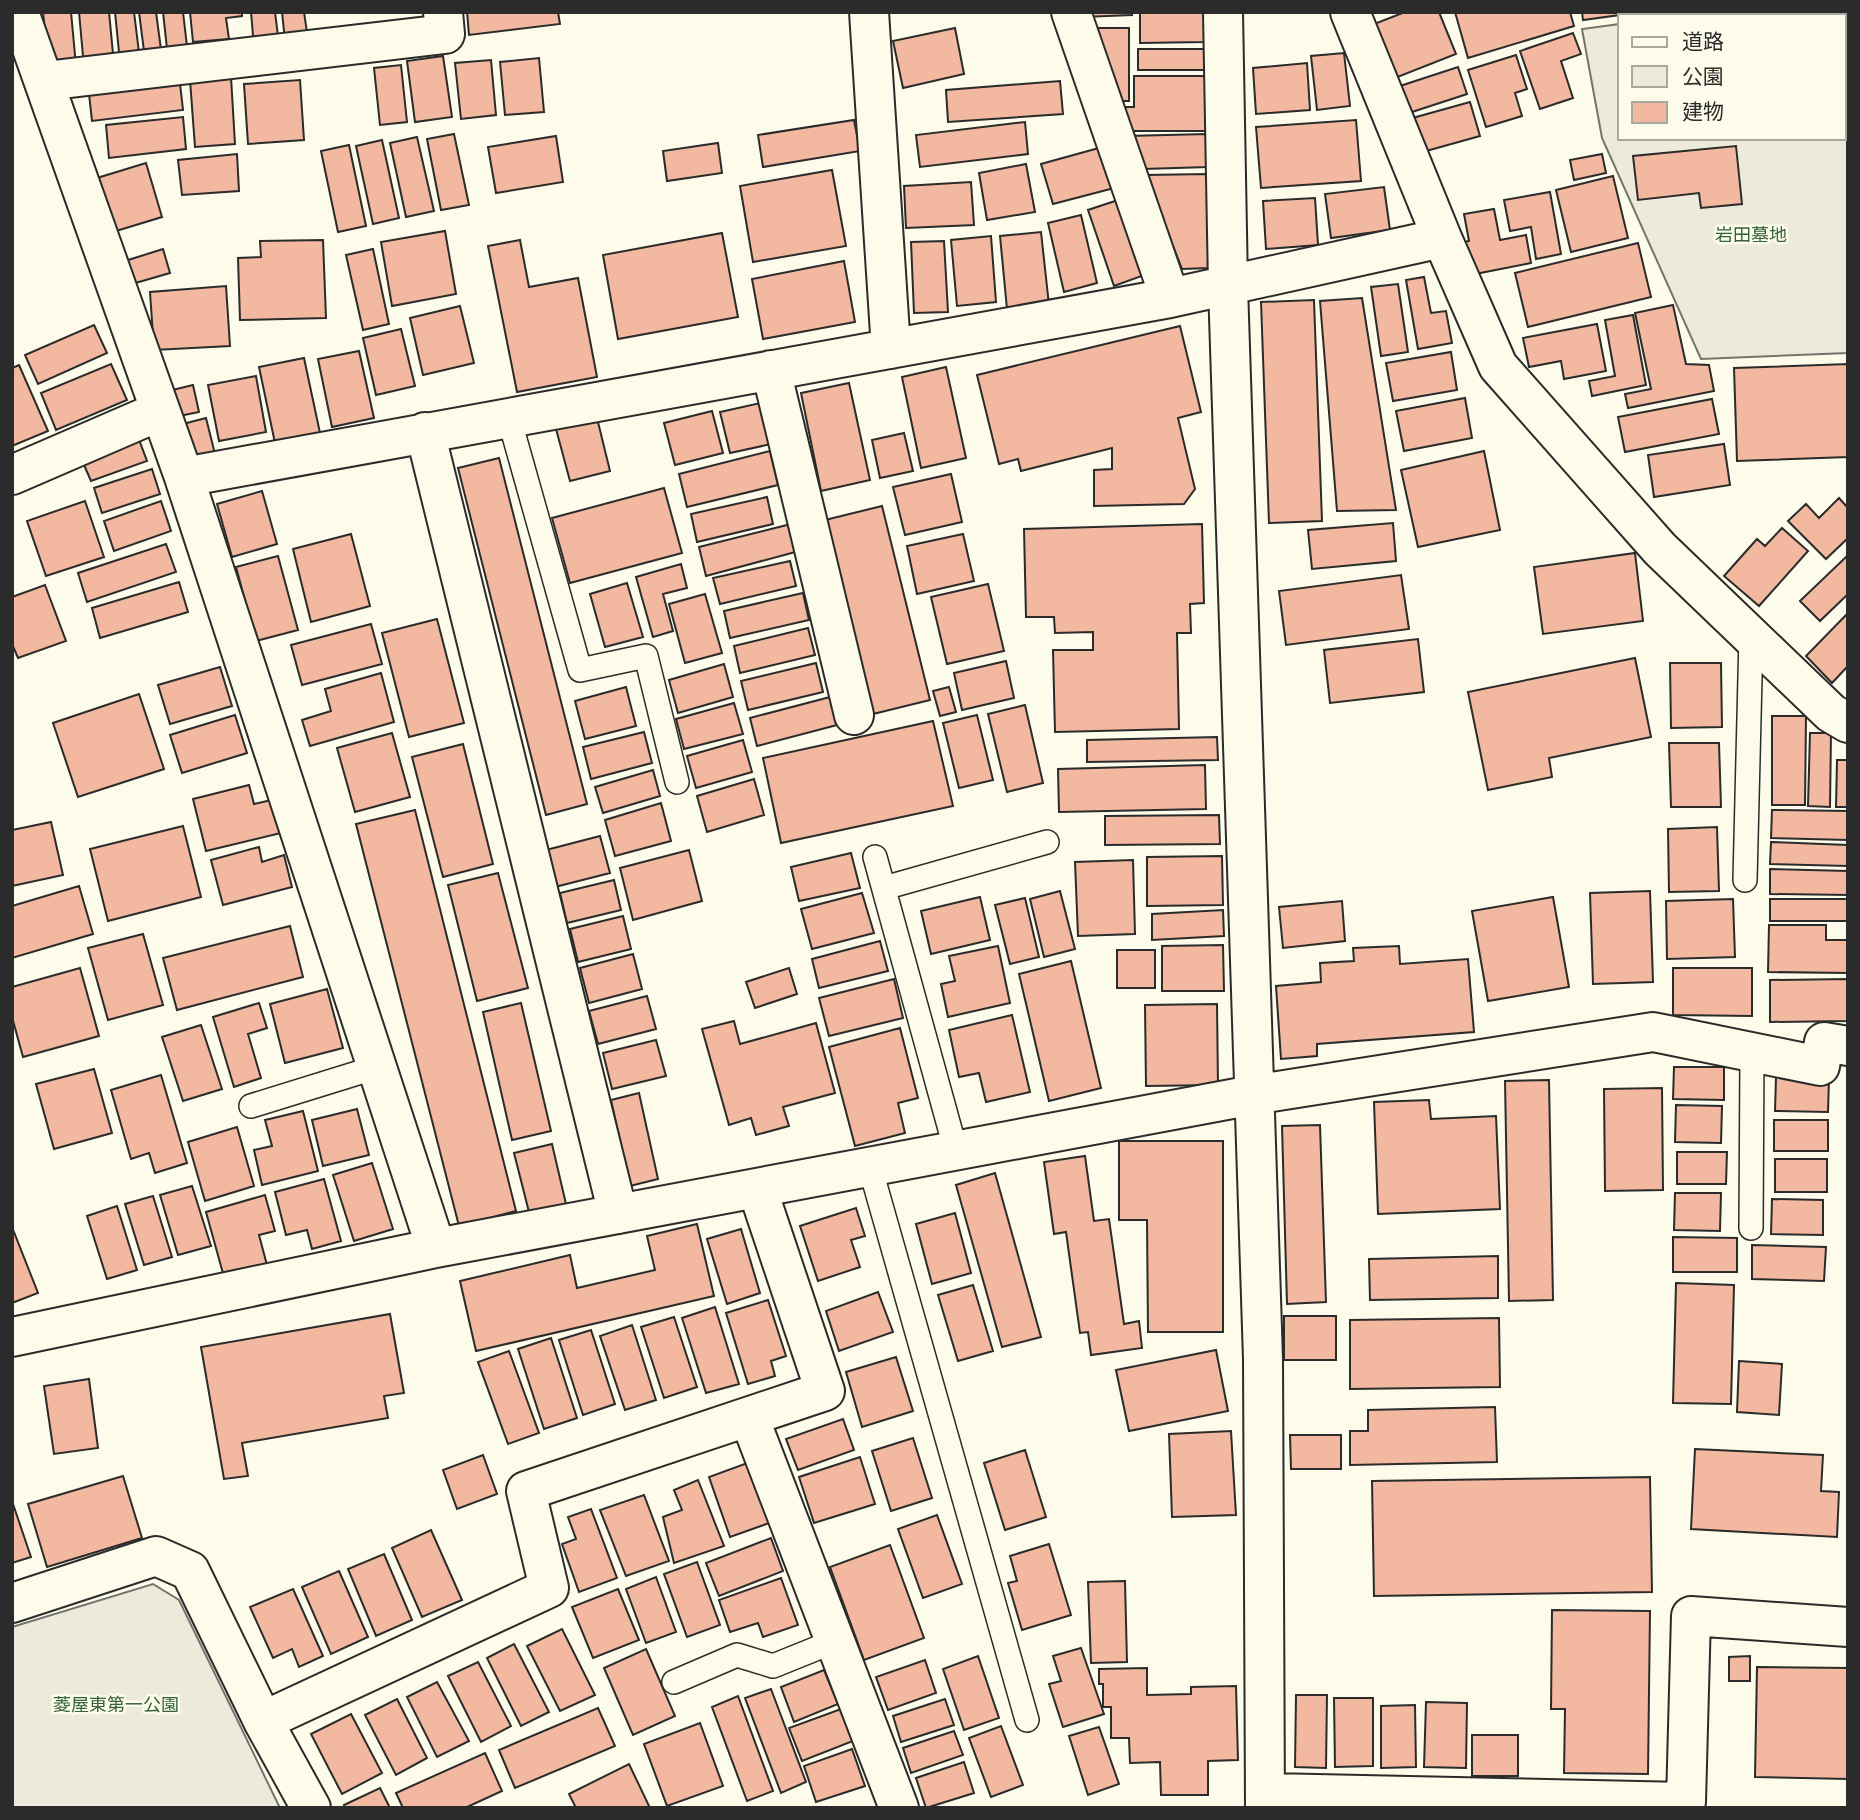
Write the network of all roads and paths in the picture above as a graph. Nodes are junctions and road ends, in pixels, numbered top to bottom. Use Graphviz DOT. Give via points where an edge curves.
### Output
graph roads {
  1 [pos="19,12"];
  2 [pos="443,12"];
  3 [pos="869,12"];
  4 [pos="1071,12"];
  5 [pos="1223,12"];
  6 [pos="1350,12"];
  7 [pos="45,80"];
  8 [pos="1442,238"];
  9 [pos="1228,286"];
  10 [pos="1170,298"];
  11 [pos="891,349"];
  12 [pos="771,370"];
  13 [pos="160,411"];
  14 [pos="509,418"];
  15 [pos="425,432"];
  16 [pos="12,475"];
  17 [pos="184,477"];
  18 [pos="1751,636"];
  19 [pos="854,715"];
  20 [pos="1848,723"];
  21 [pos="677,782"];
  22 [pos="1047,842"];
  23 [pos="875,857"];
  24 [pos="1745,880"];
  25 [pos="884,888"];
  26 [pos="1848,1045"];
  27 [pos="1752,1052"];
  28 [pos="377,1068"];
  29 [pos="1253,1095"];
  30 [pos="251,1106"];
  31 [pos="956,1151"];
  32 [pos="870,1167"];
  33 [pos="757,1188"];
  34 [pos="618,1214"];
  35 [pos="1751,1228"];
  36 [pos="436,1248"];
  37 [pos="12,1337"];
  38 [pos="749,1417"];
  39 [pos="12,1603"];
  40 [pos="1848,1627"];
  41 [pos="835,1641"];
  42 [pos="674,1682"];
  43 [pos="1027,1720"];
  44 [pos="263,1721"];
  45 [pos="1265,1800"];
  46 [pos="312,1808"];
  47 [pos="900,1808"];
  1 -- 7 [label="street"];
  2 -- 7 [label="street" via="445,34"];
  3 -- 11 [label="street"];
  4 -- 10 [label="street"];
  5 -- 9 [label="street"];
  6 -- 8 [label="street"];
  7 -- 13 [label="street"];
  8 -- 9 [label="street"];
  8 -- 18 [label="street" via="1498,366 1660,549"];
  9 -- 10 [label="street"];
  9 -- 29 [label="street"];
  10 -- 11 [label="street"];
  11 -- 12 [label="street"];
  12 -- 14 [label="street"];
  12 -- 19 [label="street"];
  13 -- 16 [label="street"];
  13 -- 17 [label="street"];
  14 -- 15 [label="street"];
  14 -- 21 [label="lane" via="580,670 646,656"];
  15 -- 17 [label="street"];
  15 -- 34 [label="street"];
  17 -- 28 [label="street"];
  18 -- 20 [label="street" via="1831,713"];
  18 -- 24 [label="lane"];
  22 -- 25 [label="lane"];
  23 -- 25 [label="lane"];
  25 -- 31 [label="lane"];
  26 -- 27 [label="street" via="1824,1042 1820,1066"];
  27 -- 29 [label="street" via="1653,1032"];
  27 -- 35 [label="lane"];
  28 -- 30 [label="lane"];
  28 -- 36 [label="street"];
  29 -- 31 [label="street"];
  29 -- 45 [label="street" via="1263,1359"];
  31 -- 32 [label="street"];
  32 -- 33 [label="street"];
  32 -- 43 [label="lane"];
  33 -- 34 [label="street"];
  33 -- 38 [label="street" via="825,1391"];
  34 -- 36 [label="street"];
  36 -- 37 [label="street"];
  38 -- 41 [label="street"];
  38 -- 44 [label="street" via="526,1491 549,1588"];
  39 -- 44 [label="street" via="156,1556 190,1571"];
  40 -- 45 [label="street" via="1691,1616 1686,1802"];
  41 -- 42 [label="lane" via="773,1666 737,1655"];
  41 -- 47 [label="street"];
  44 -- 46 [label="street"];
}
